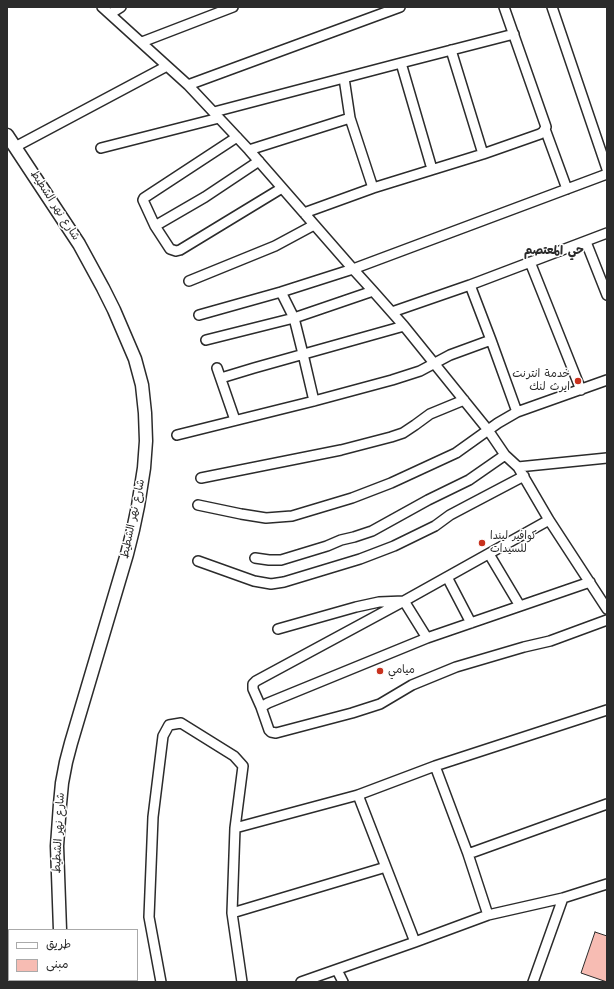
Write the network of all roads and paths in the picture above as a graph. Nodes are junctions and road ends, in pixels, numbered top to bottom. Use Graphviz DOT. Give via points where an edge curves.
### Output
graph roads {
  1 [pos="102,7"];
  2 [pos="121,7"];
  3 [pos="233,7"];
  4 [pos="400,7"];
  5 [pos="504,7"];
  6 [pos="552,7"];
  7 [pos="110,14"];
  8 [pos="514,34"];
  9 [pos="142,42"];
  10 [pos="451,50"];
  11 [pos="401,63"];
  12 [pos="167,66"];
  13 [pos="344,78"];
  14 [pos="188,85"];
  15 [pos="216,115"];
  16 [pos="350,118"];
  17 [pos="545,129"];
  18 [pos="7,135"];
  19 [pos="238,137"];
  20 [pos="15,147"];
  21 [pos="101,148"];
  22 [pos="250,150"];
  23 [pos="483,154"];
  24 [pos="258,161"];
  25 [pos="432,170"];
  26 [pos="607,170"];
  27 [pos="607,174"];
  28 [pos="282,188"];
  29 [pos="373,188"];
  30 [pos="567,189"];
  31 [pos="304,213"];
  32 [pos="314,225"];
  33 [pos="155,226"];
  34 [pos="607,233"];
  35 [pos="586,242"];
  36 [pos="530,262"];
  37 [pos="353,269"];
  38 [pos="189,280"];
  39 [pos="470,285"];
  40 [pos="373,291"];
  41 [pos="281,292"];
  42 [pos="607,294"];
  43 [pos="392,312"];
  44 [pos="199,315"];
  45 [pos="294,318"];
  46 [pos="404,326"];
  47 [pos="206,340"];
  48 [pos="491,340"];
  49 [pos="304,354"];
  50 [pos="435,363"];
  51 [pos="217,368"];
  52 [pos="221,378"];
  53 [pos="607,380"];
  54 [pos="581,390"];
  55 [pos="464,400"];
  56 [pos="314,401"];
  57 [pos="517,412"];
  58 [pos="235,420"];
  59 [pos="488,430"];
  60 [pos="177,435"];
  61 [pos="505,455"];
  62 [pos="607,458"];
  63 [pos="518,467"];
  64 [pos="524,476"];
  65 [pos="201,478"];
  66 [pos="198,505"];
  67 [pos="549,520"];
  68 [pos="489,554"];
  69 [pos="255,558"];
  70 [pos="198,561"];
  71 [pos="447,577"];
  72 [pos="590,582"];
  73 [pos="404,601"];
  74 [pos="520,606"];
  75 [pos="607,609"];
  76 [pos="607,620"];
  77 [pos="471,623"];
  78 [pos="278,629"];
  79 [pos="427,638"];
  80 [pos="260,707"];
  81 [pos="607,710"];
  82 [pos="435,766"];
  83 [pos="358,796"];
  84 [pos="607,804"];
  85 [pos="235,828"];
  86 [pos="468,854"];
  87 [pos="386,866"];
  88 [pos="607,884"];
  89 [pos="563,898"];
  90 [pos="232,913"];
  91 [pos="488,915"];
  92 [pos="60,929"];
  93 [pos="415,942"];
  94 [pos="337,970"];
  95 [pos="161,982"];
  96 [pos="242,982"];
  97 [pos="301,982"];
  98 [pos="343,982"];
  99 [pos="533,982"];
  1 -- 7 [label="street"];
  2 -- 7 [label="street"];
  3 -- 9 [label="street"];
  4 -- 14 [label="street"];
  5 -- 8 [label="street"];
  6 -- 26 [label="street"];
  7 -- 9 [label="street"];
  8 -- 10 [label="street"];
  8 -- 17 [label="street"];
  9 -- 12 [label="street"];
  10 -- 11 [label="street"];
  10 -- 23 [label="street"];
  11 -- 13 [label="street"];
  11 -- 25 [label="street"];
  12 -- 14 [label="street"];
  12 -- 20 [label="street"];
  13 -- 15 [label="street"];
  13 -- 16 [label="street"];
  14 -- 15 [label="street"];
  15 -- 19 [label="street"];
  15 -- 21 [label="street"];
  16 -- 22 [label="street"];
  16 -- 29 [label="street"];
  17 -- 23 [label="street" via="540,134"];
  17 -- 30 [label="street"];
  18 -- 20 [label="main road, شارع نهر الشطيط"];
  19 -- 22 [label="street"];
  19 -- 33 [label="street" via="144,198"];
  20 -- 92 [label="main road, شارع نهر الشطيط" via="79,244 104,288 135,359 146,413 144,468 133,530 62,783 57,846"];
  22 -- 24 [label="street"];
  23 -- 25 [label="street"];
  24 -- 28 [label="street"];
  24 -- 33 [label="street" via="205,197"];
  25 -- 29 [label="street"];
  27 -- 30 [label="street"];
  28 -- 31 [label="street"];
  28 -- 33 [label="street" via="180,250 170,249"];
  29 -- 31 [label="street"];
  30 -- 37 [label="street"];
  31 -- 32 [label="street"];
  32 -- 37 [label="street"];
  32 -- 38 [label="street" via="275,246"];
  34 -- 35 [label="street"];
  35 -- 36 [label="street"];
  35 -- 42 [label="street"];
  36 -- 39 [label="street"];
  36 -- 54 [label="street"];
  37 -- 40 [label="street"];
  37 -- 41 [label="street"];
  39 -- 43 [label="street"];
  39 -- 48 [label="street"];
  40 -- 43 [label="street"];
  40 -- 45 [label="street"];
  41 -- 44 [label="street"];
  41 -- 45 [label="street"];
  43 -- 46 [label="street"];
  45 -- 47 [label="street"];
  45 -- 49 [label="street"];
  46 -- 49 [label="street"];
  46 -- 50 [label="street"];
  48 -- 50 [label="street"];
  48 -- 57 [label="street"];
  49 -- 52 [label="street"];
  49 -- 56 [label="street"];
  50 -- 55 [label="street"];
  50 -- 56 [label="street" via="392,380"];
  51 -- 52 [label="street"];
  52 -- 58 [label="street"];
  53 -- 54 [label="street"];
  54 -- 57 [label="street"];
  55 -- 59 [label="street"];
  55 -- 65 [label="street" via="430,414 403,433 392,437 341,450"];
  56 -- 58 [label="street"];
  57 -- 59 [label="street"];
  58 -- 60 [label="street"];
  59 -- 61 [label="street"];
  59 -- 66 [label="street" via="456,453 392,483 292,516 266,518"];
  61 -- 63 [label="street"];
  61 -- 69 [label="street" via="469,480 372,530 281,560"];
  62 -- 63 [label="street"];
  63 -- 64 [label="street"];
  64 -- 67 [label="street"];
  64 -- 70 [label="street" via="394,546 284,582 271,584 254,581"];
  67 -- 68 [label="street"];
  67 -- 72 [label="street"];
  68 -- 71 [label="street"];
  68 -- 74 [label="street"];
  71 -- 73 [label="street"];
  71 -- 77 [label="street"];
  72 -- 74 [label="street"];
  72 -- 75 [label="street"];
  73 -- 78 [label="street" via="379,602 356,607"];
  73 -- 79 [label="street"];
  73 -- 80 [label="street" via="254,682 252,687"];
  74 -- 77 [label="street"];
  76 -- 80 [label="street" via="550,641 456,667 412,685 380,704 276,733 269,730"];
  77 -- 79 [label="street"];
  79 -- 80 [label="street"];
  81 -- 82 [label="street"];
  82 -- 83 [label="street"];
  82 -- 86 [label="street"];
  83 -- 85 [label="street"];
  83 -- 87 [label="street"];
  84 -- 86 [label="street"];
  85 -- 90 [label="street"];
  85 -- 95 [label="street" via="243,766 234,756 181,723 169,725 163,736 153,817 149,917"];
  86 -- 91 [label="street"];
  87 -- 90 [label="street"];
  87 -- 93 [label="street"];
  88 -- 89 [label="street"];
  89 -- 91 [label="street"];
  89 -- 99 [label="street"];
  90 -- 96 [label="street"];
  91 -- 93 [label="street"];
  93 -- 94 [label="street"];
  94 -- 97 [label="street"];
  94 -- 98 [label="street"];
}
